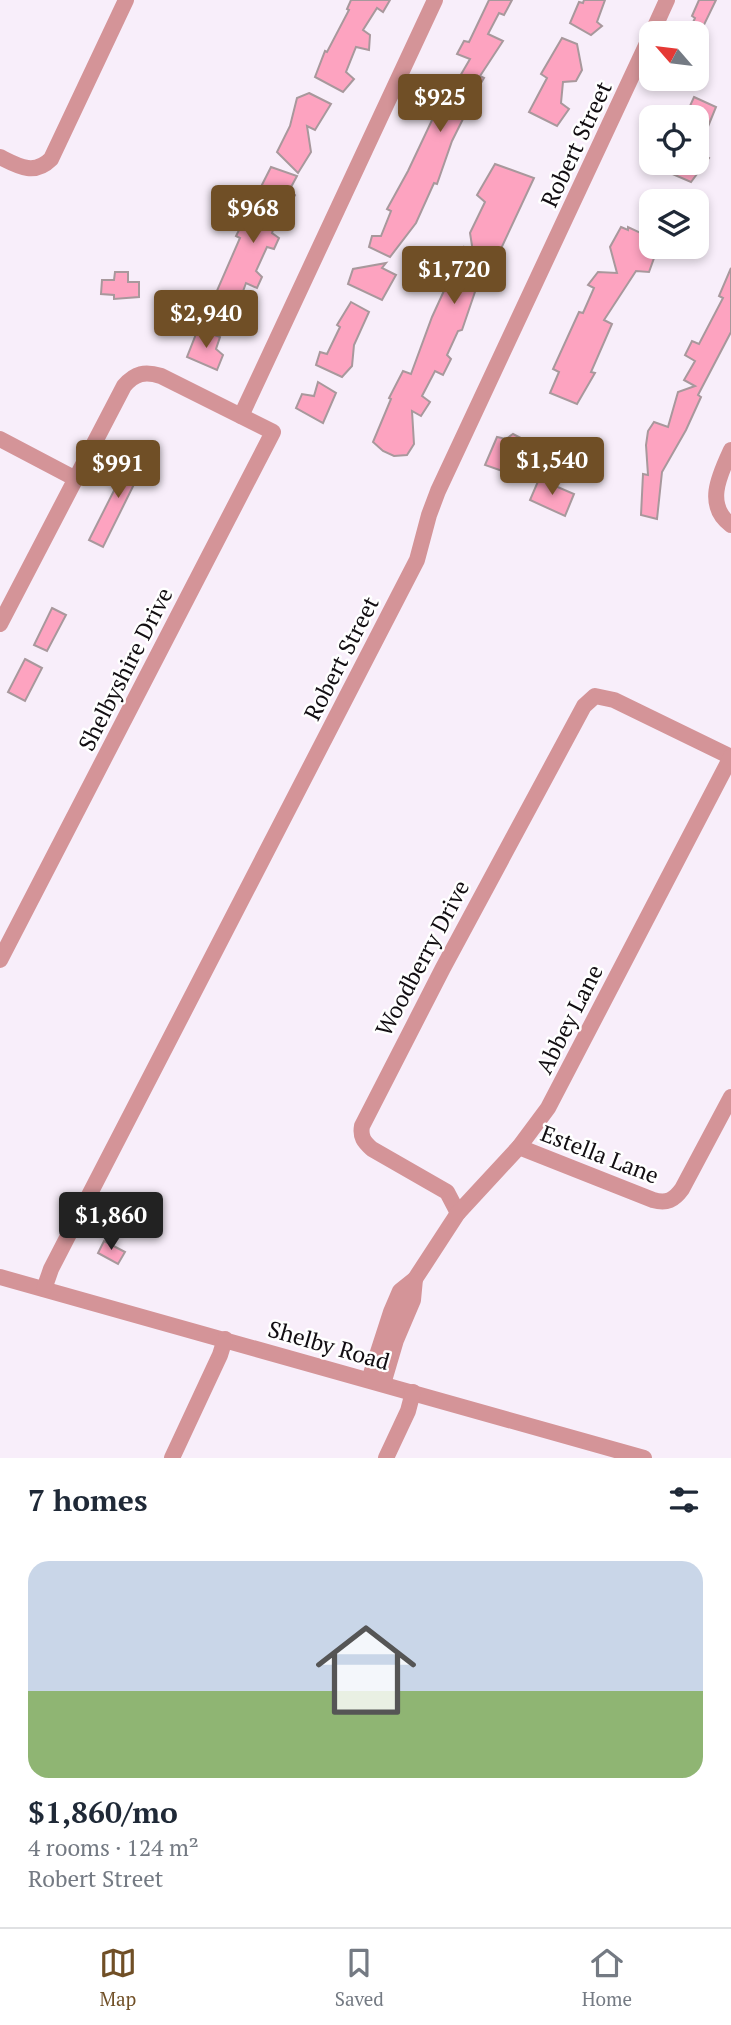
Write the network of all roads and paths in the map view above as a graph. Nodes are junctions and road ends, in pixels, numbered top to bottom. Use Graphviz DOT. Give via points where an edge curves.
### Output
graph roads {
  1 [pos="126,0"];
  2 [pos="435,0"];
  3 [pos="667,0"];
  4 [pos="657,21"];
  5 [pos="639,60"];
  6 [pos="0,157"];
  7 [pos="241,416"];
  8 [pos="0,439"];
  9 [pos="731,450"];
  10 [pos="76,479"];
  11 [pos="731,525"];
  12 [pos="0,624"];
  13 [pos="731,757"];
  14 [pos="0,960"];
  15 [pos="731,1097"];
  16 [pos="519,1147"];
  17 [pos="458,1213"];
  18 [pos="0,1277"];
  19 [pos="44,1289"];
  20 [pos="225,1339"];
  21 [pos="376,1382"];
  22 [pos="413,1392"];
  23 [pos="604,1452"];
  24 [pos="172,1458"];
  25 [pos="386,1458"];
  26 [pos="644,1458"];
  1 -- 6 [label="street" via="51,159 27,169"];
  2 -- 7 [label="street"];
  3 -- 4 [label="street, Robert Street"];
  5 -- 19 [label="street, Robert Street" via="438,491 417,560"];
  7 -- 10 [label="street" via="161,376 138,374 124,386"];
  7 -- 14 [label="street, Shelbyshire Drive" via="273,432"];
  8 -- 10 [label="street"];
  9 -- 11 [label="street" via="716,487 716,505"];
  10 -- 12 [label="street"];
  13 -- 16 [label="street, Abbey Lane" via="564,1079"];
  13 -- 17 [label="street, Woodberry Drive" via="614,700 595,696 584,706 362,1126 364,1142 447,1192"];
  15 -- 16 [label="street, Estella Lane" via="682,1189 667,1202"];
  16 -- 17 [label="street, Abbey Lane"];
  17 -- 21 [label="street, Abbey Lane" via="415,1279 413,1300"];
  18 -- 19 [label="street, Shelby Road"];
  19 -- 20 [label="street, Shelby Road"];
  20 -- 21 [label="street, Shelby Road"];
  20 -- 24 [label="street"];
  21 -- 22 [label="street, Shelby Road"];
  22 -- 23 [label="street, Shelby Road"];
  22 -- 25 [label="street"];
  23 -- 26 [label="street, Shelby Road"];
}
